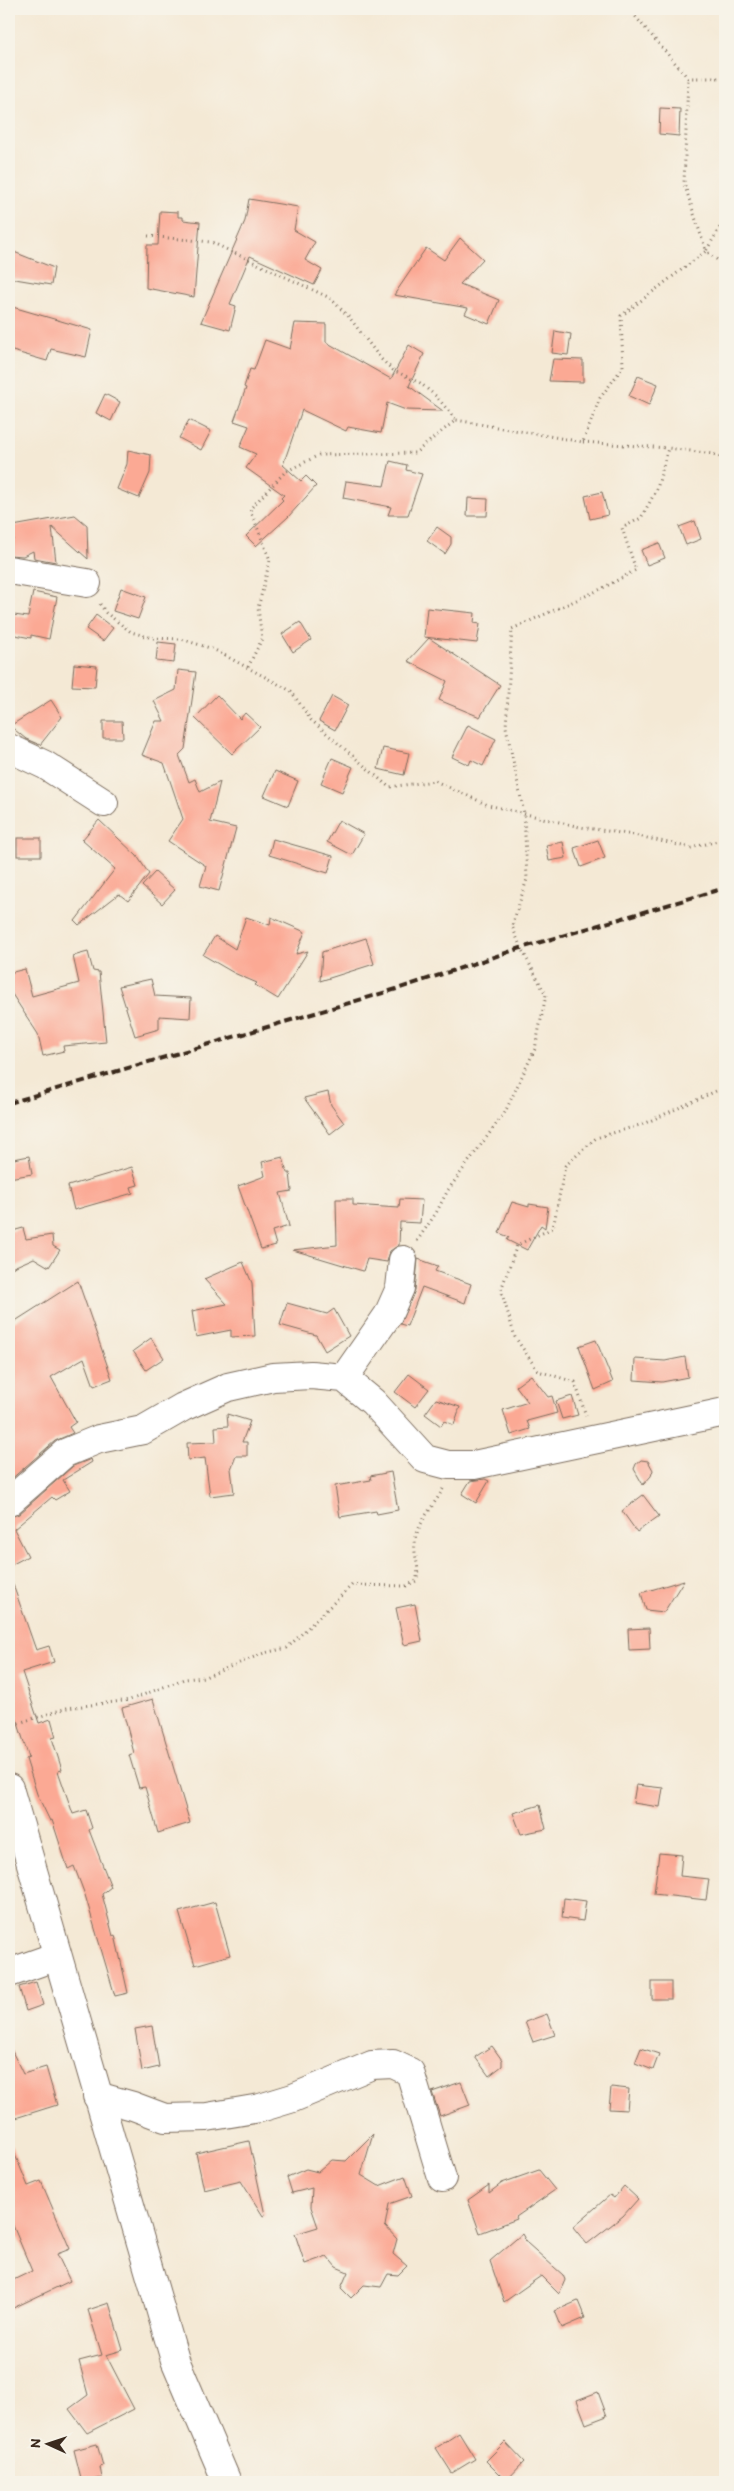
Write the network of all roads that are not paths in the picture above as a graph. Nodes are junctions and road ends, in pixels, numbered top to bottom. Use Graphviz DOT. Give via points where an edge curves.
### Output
graph roads {
  1 [pos="9,570"];
  2 [pos="87,582"];
  3 [pos="9,748"];
  4 [pos="104,803"];
  5 [pos="403,1260"];
  6 [pos="344,1378"];
  7 [pos="725,1412"];
  8 [pos="9,1502"];
  9 [pos="9,1788"];
  10 [pos="57,1956"];
  11 [pos="9,1973"];
  12 [pos="97,2096"];
  13 [pos="442,2178"];
  14 [pos="227,2482"];
  1 -- 2 [label="main road"];
  3 -- 4 [label="main road" via="45,765"];
  5 -- 6 [label="main road" via="400,1288 388,1315"];
  6 -- 7 [label="main road" via="373,1402 425,1459 440,1463 474,1465"];
  6 -- 8 [label="main road" via="311,1375 274,1377 228,1387 143,1430 99,1439 65,1453"];
  9 -- 10 [label="main road"];
  10 -- 11 [label="main road"];
  10 -- 12 [label="main road"];
  12 -- 13 [label="main road" via="165,2118 207,2117 260,2108 372,2065 393,2064 410,2072"];
  12 -- 14 [label="main road" via="175,2360"];
}
